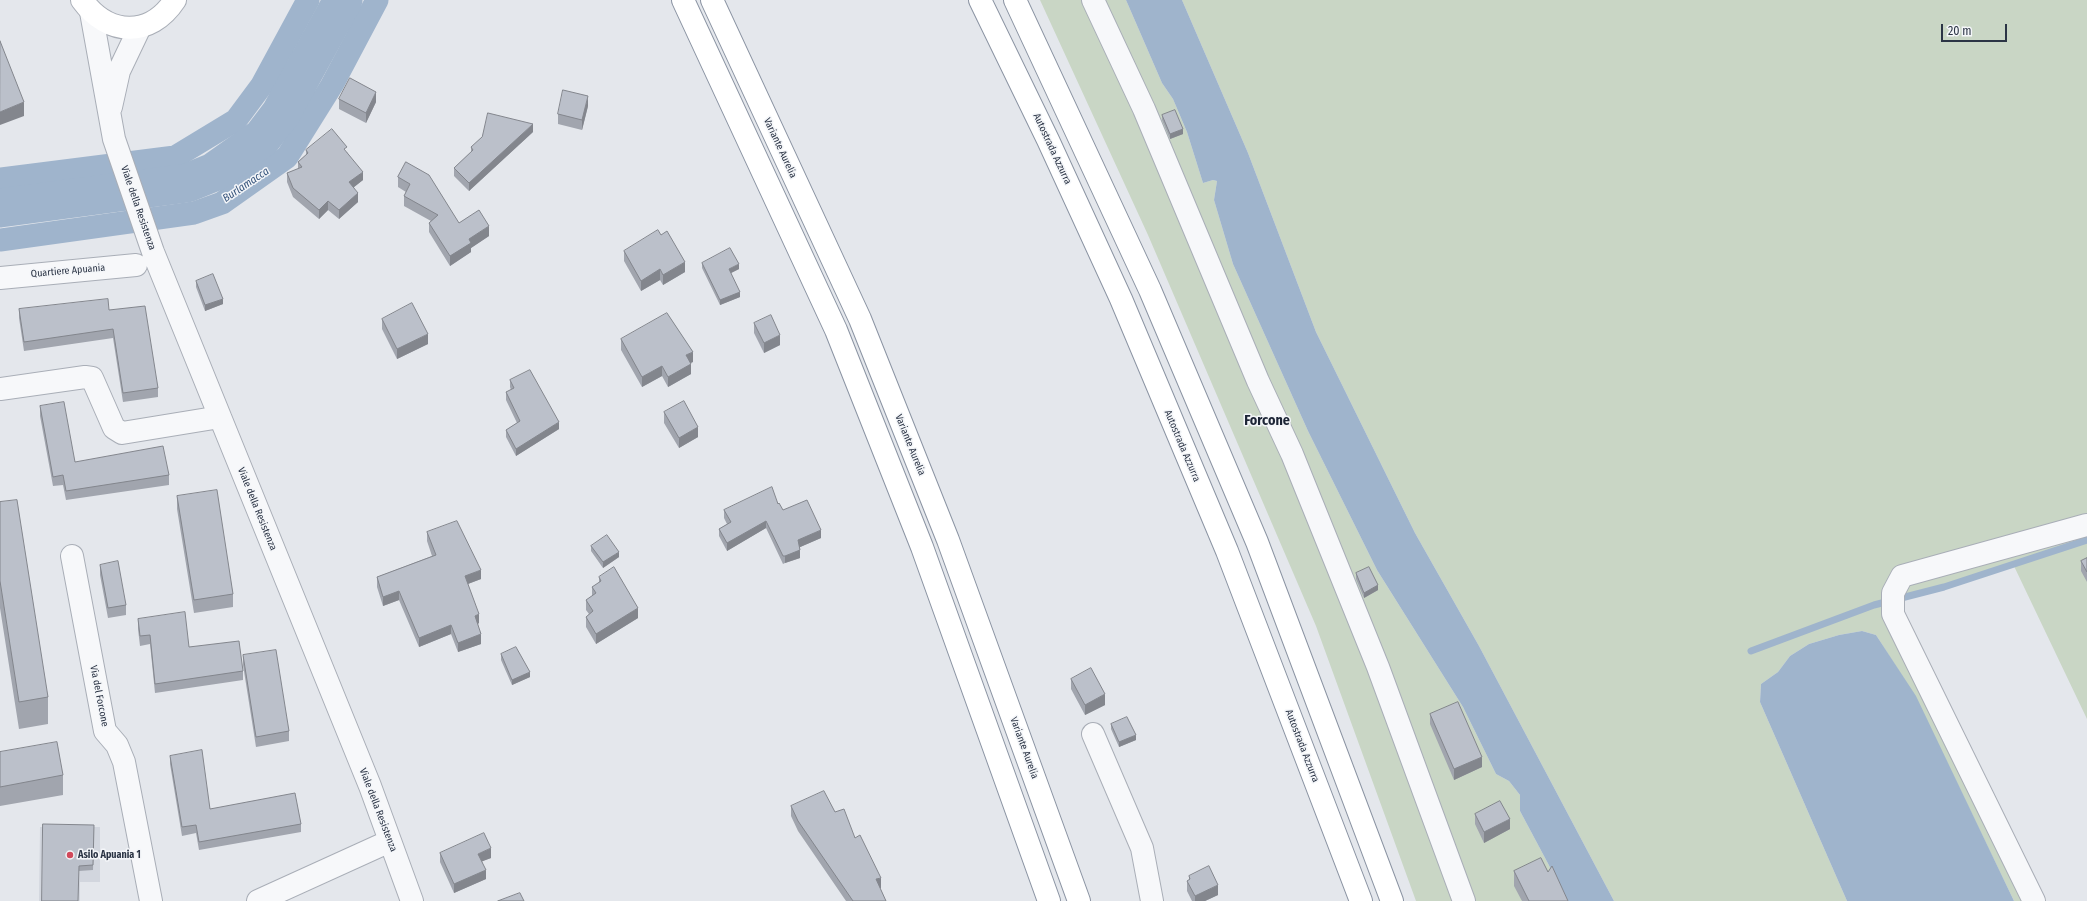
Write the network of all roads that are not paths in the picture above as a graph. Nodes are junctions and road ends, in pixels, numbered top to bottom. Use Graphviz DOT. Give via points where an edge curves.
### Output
graph roads {
  1 [pos="175,0"];
  2 [pos="683,0"];
  3 [pos="712,0"];
  4 [pos="980,0"];
  5 [pos="1015,0"];
  6 [pos="1093,0"];
  7 [pos="86,6"];
  8 [pos="140,27"];
  9 [pos="109,116"];
  10 [pos="136,265"];
  11 [pos="0,278"];
  12 [pos="0,389"];
  13 [pos="220,417"];
  14 [pos="2086,525"];
  15 [pos="72,556"];
  16 [pos="1093,734"];
  17 [pos="390,842"];
  18 [pos="151,901"];
  19 [pos="258,901"];
  20 [pos="412,901"];
  21 [pos="1049,901"];
  22 [pos="1079,901"];
  23 [pos="1152,901"];
  24 [pos="1360,901"];
  25 [pos="1392,901"];
  26 [pos="1464,901"];
  27 [pos="2034,901"];
  1 -- 8 [label="main road" via="155,21"];
  2 -- 21 [label="main road" via="836,330 922,547"];
  3 -- 22 [label="main road, Variante Aurelia" via="860,319 948,540"];
  4 -- 24 [label="main road, Autostrada Azzurra" via="1121,299 1227,550"];
  5 -- 25 [label="main road" via="1150,290 1257,542"];
  6 -- 26 [label="street" via="1144,109 1258,381 1292,454 1378,667"];
  7 -- 8 [label="main road" via="105,23 122,28"];
  7 -- 9 [label="street, Viale della Resistenza"];
  8 -- 9 [label="street, Viale della Resistenza" via="119,71"];
  9 -- 13 [label="street, Viale della Resistenza" via="114,139 153,252"];
  10 -- 11 [label="street, Quartiere Apuania"];
  12 -- 13 [label="street" via="92,378 114,428 122,433"];
  13 -- 17 [label="street, Viale della Resistenza" via="370,786"];
  14 -- 27 [label="street" via="1902,576 1893,602"];
  15 -- 18 [label="street, Via del Forcone" via="105,731 117,744 124,762"];
  16 -- 23 [label="street" via="1142,848"];
  17 -- 19 [label="street"];
  17 -- 20 [label="street, Viale della Resistenza"];
}
